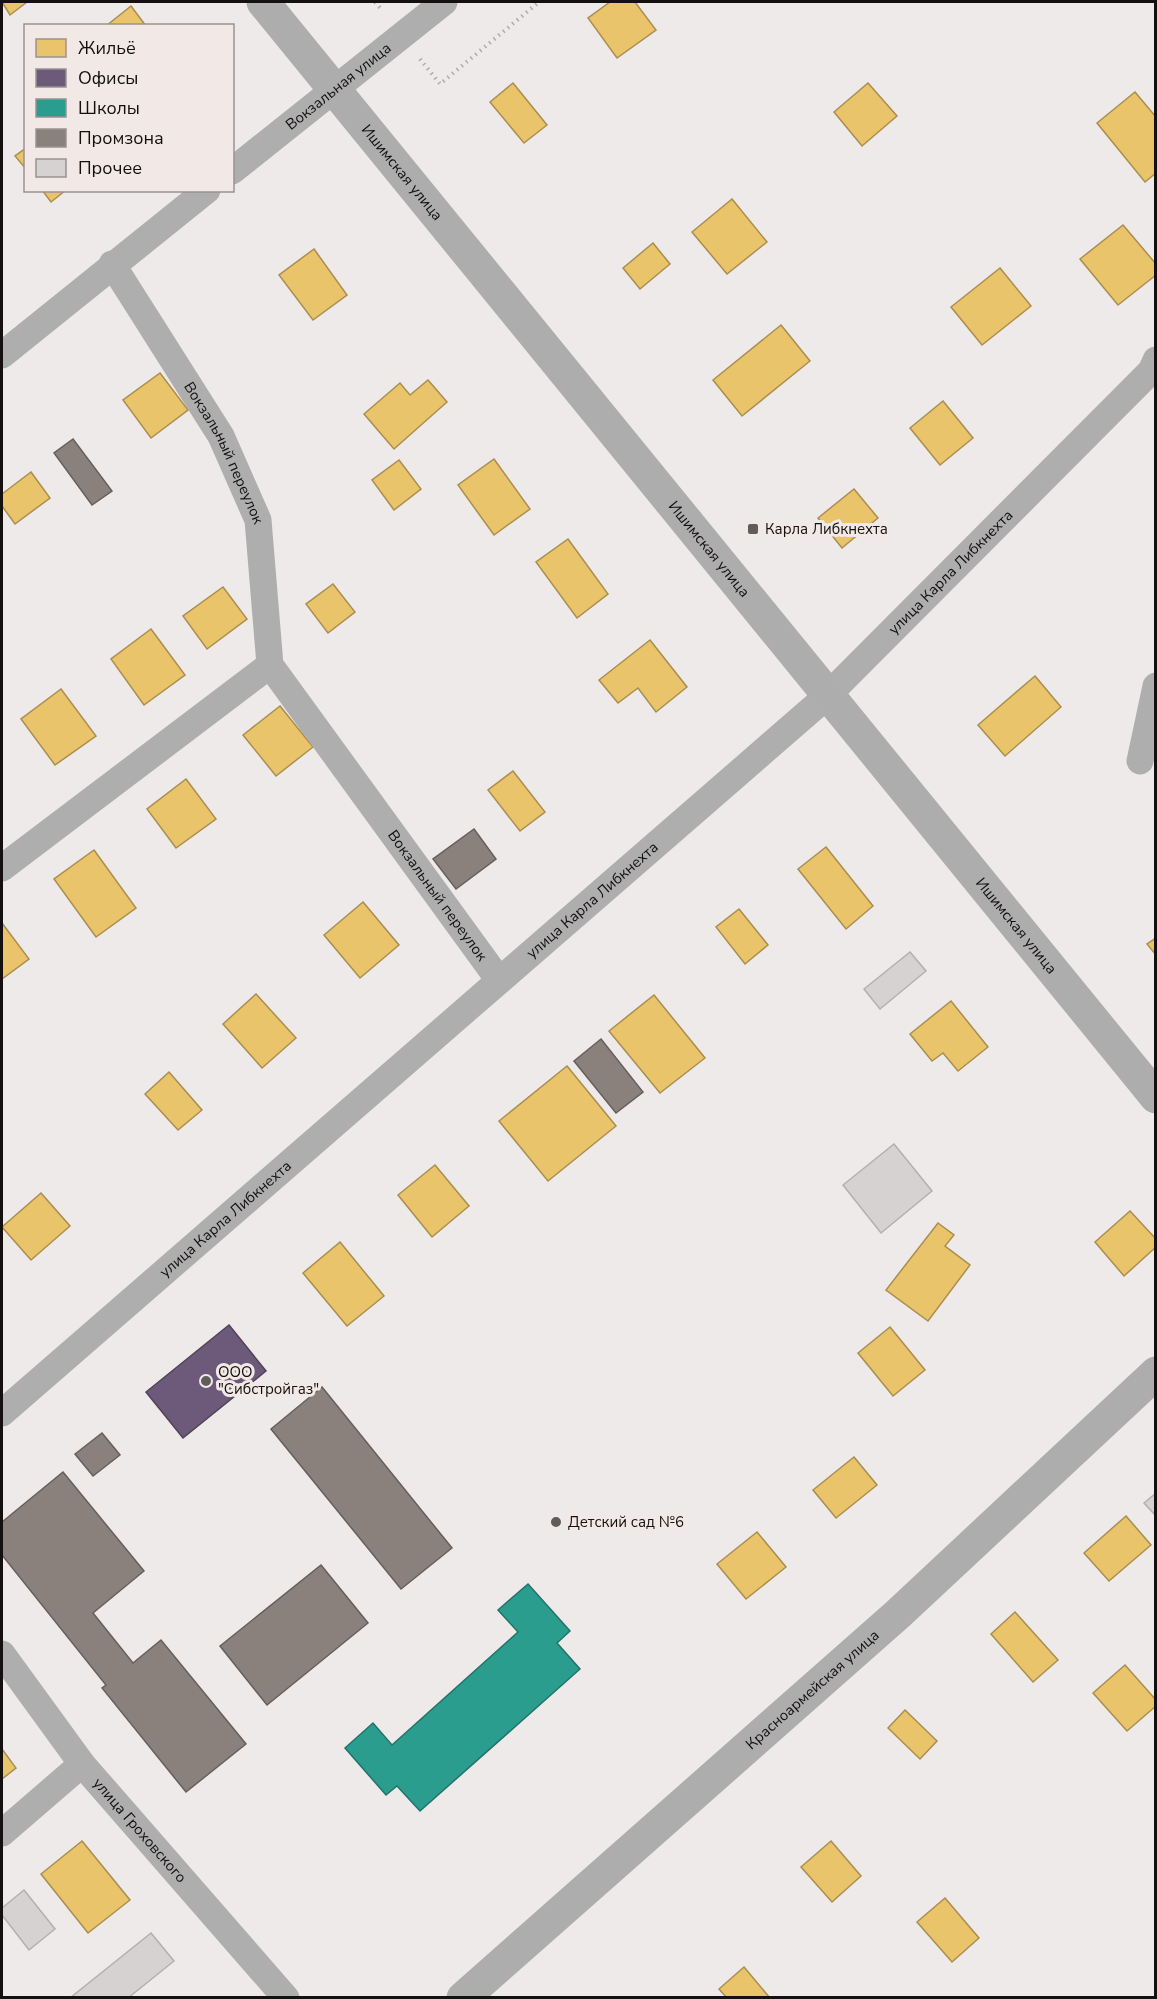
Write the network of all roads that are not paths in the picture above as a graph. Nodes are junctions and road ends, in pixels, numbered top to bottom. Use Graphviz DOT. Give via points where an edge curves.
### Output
graph roads {
  1 [pos="263,2"];
  2 [pos="444,2"];
  3 [pos="335,91"];
  4 [pos="234,169"];
  5 [pos="204,192"];
  6 [pos="112,264"];
  7 [pos="2,355"];
  8 [pos="1155,360"];
  9 [pos="270,664"];
  10 [pos="1155,686"];
  11 [pos="827,696"];
  12 [pos="1140,761"];
  13 [pos="2,868"];
  14 [pos="499,980"];
  15 [pos="1155,1097"];
  16 [pos="1155,1373"];
  17 [pos="2,1413"];
  18 [pos="2,1654"];
  19 [pos="82,1764"];
  20 [pos="2,1833"];
  21 [pos="286,1998"];
  22 [pos="463,1998"];
  1 -- 3 [label="main road, Ишимская улица"];
  2 -- 3 [label="street, Вокзальная улица"];
  3 -- 4 [label="street, Вокзальная улица"];
  3 -- 11 [label="main road, Ишимская улица"];
  5 -- 6 [label="street"];
  6 -- 7 [label="street"];
  6 -- 9 [label="street, Вокзальный переулок" via="221,436 258,520"];
  8 -- 11 [label="street, улица Карла Либкнехта" via="1151,372"];
  9 -- 13 [label="street"];
  9 -- 14 [label="street, Вокзальный переулок"];
  10 -- 12 [label="street"];
  11 -- 14 [label="street, улица Карла Либкнехта"];
  11 -- 15 [label="main road, Ишимская улица"];
  14 -- 17 [label="street, улица Карла Либкнехта"];
  16 -- 22 [label="main road, Красноармейская улица" via="898,1614"];
  18 -- 19 [label="street, улица Гроховского"];
  19 -- 20 [label="street"];
  19 -- 21 [label="street, улица Гроховского"];
}
